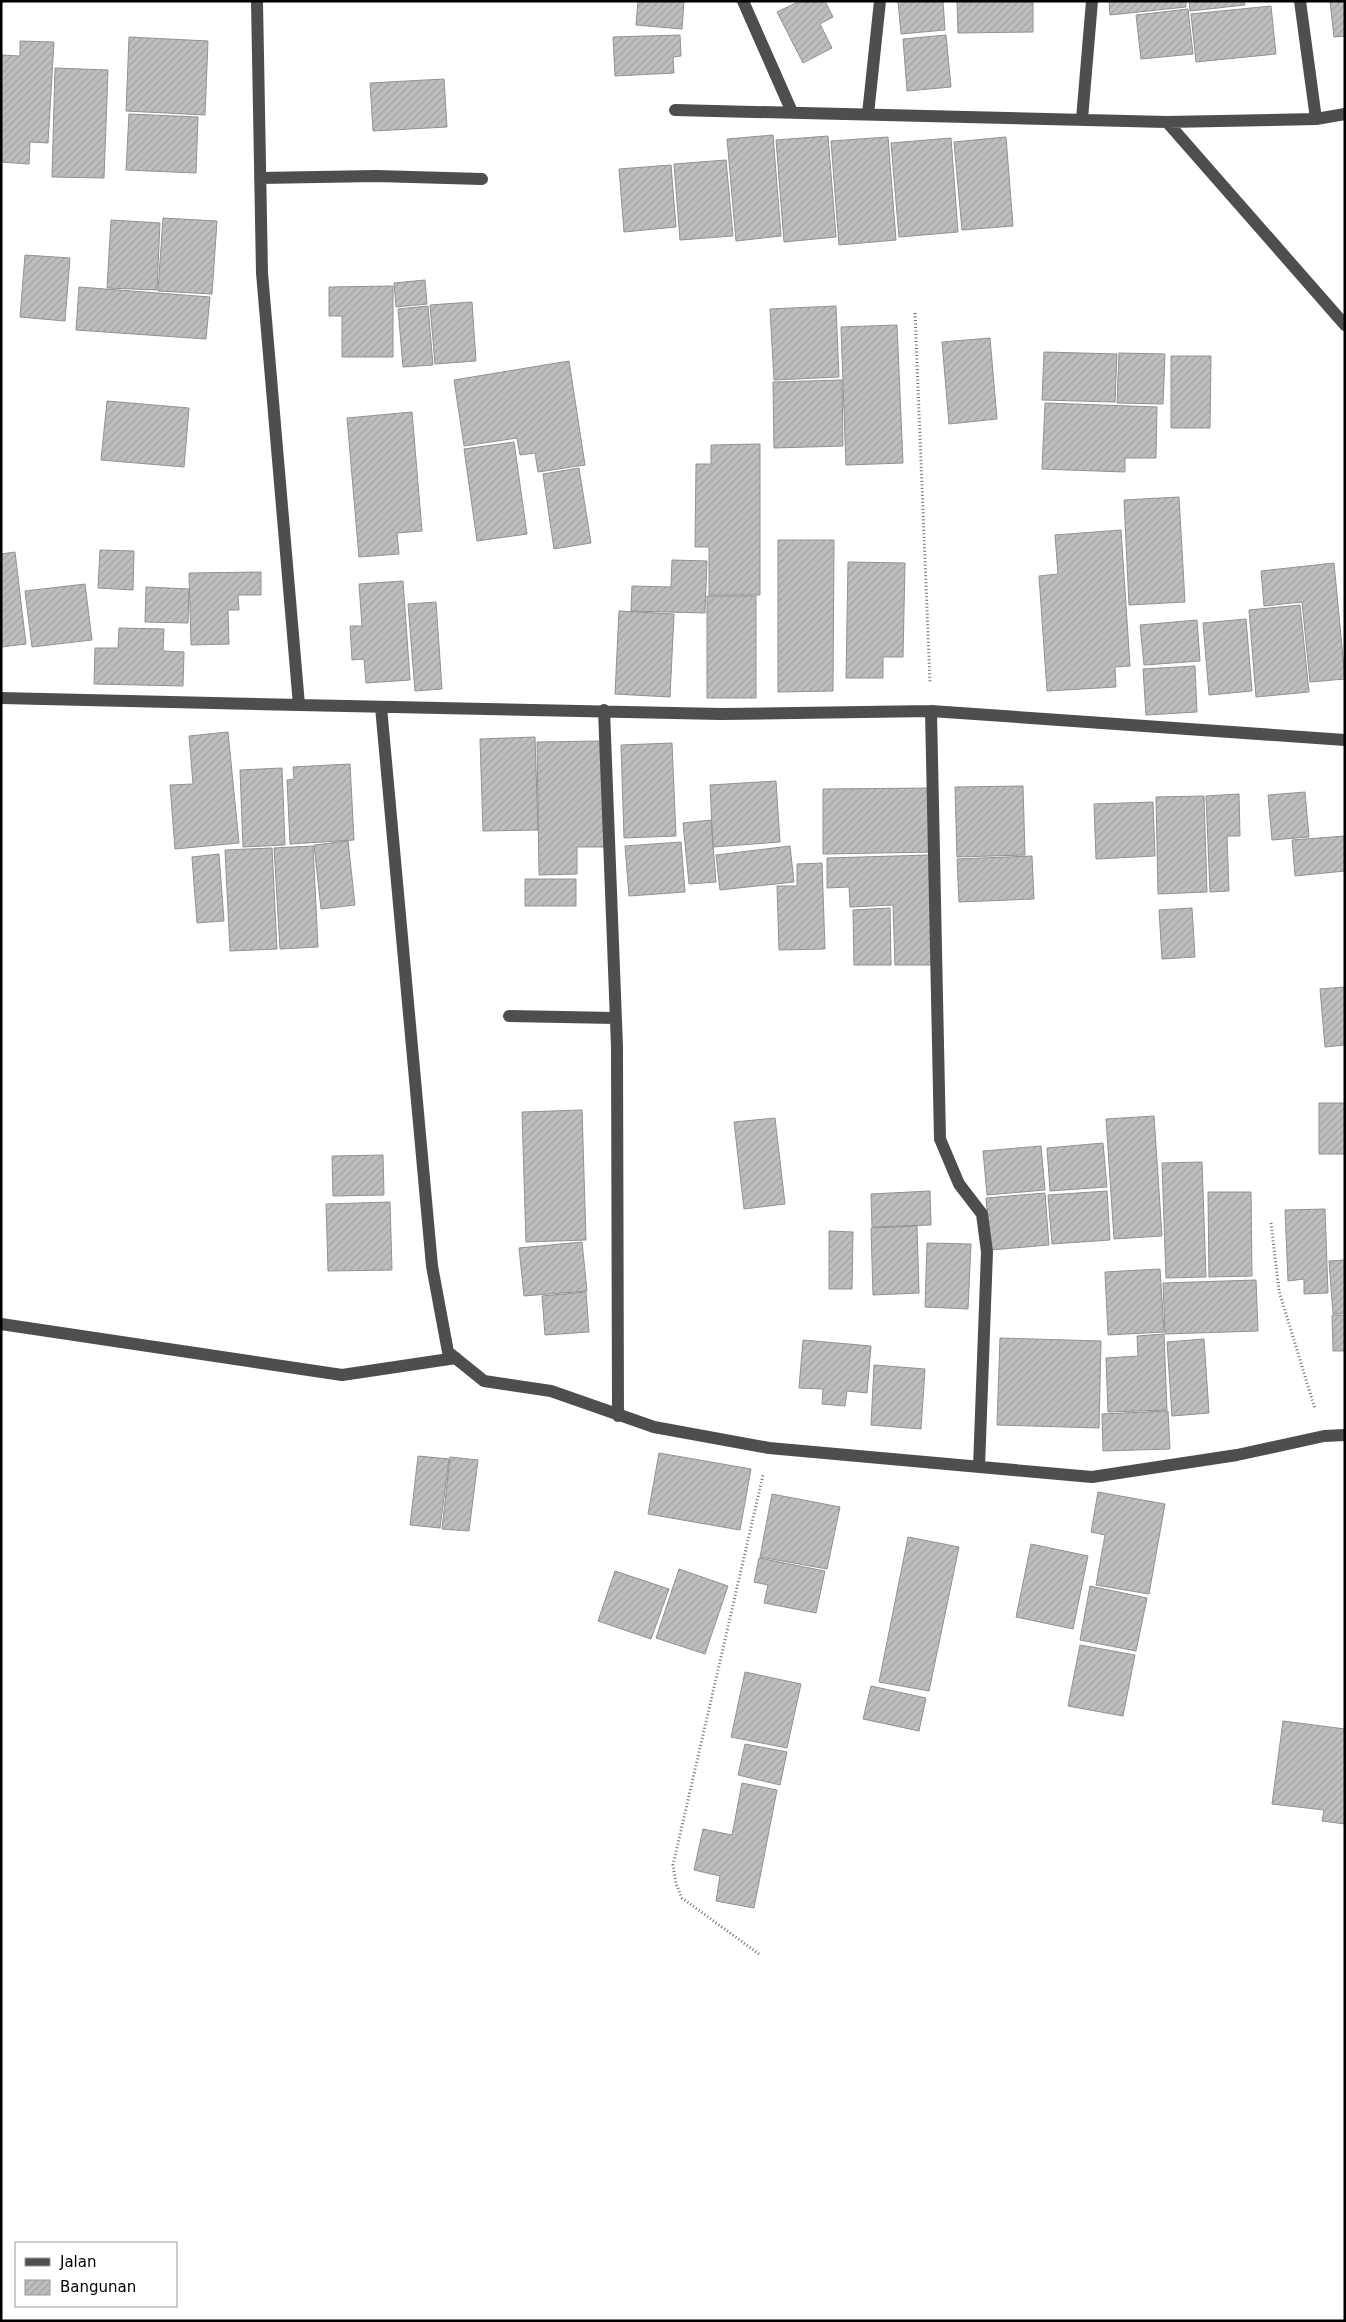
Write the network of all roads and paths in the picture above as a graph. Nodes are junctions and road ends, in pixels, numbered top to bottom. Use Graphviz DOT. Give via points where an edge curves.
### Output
graph roads {
  1 [pos="256,1"];
  2 [pos="743,1"];
  3 [pos="880,1"];
  4 [pos="1092,1"];
  5 [pos="1300,1"];
  6 [pos="675,110"];
  7 [pos="792,112"];
  8 [pos="868,114"];
  9 [pos="1345,114"];
  10 [pos="1082,119"];
  11 [pos="1316,119"];
  12 [pos="1167,122"];
  13 [pos="260,178"];
  14 [pos="482,179"];
  15 [pos="914,313"];
  16 [pos="1345,325"];
  17 [pos="1,698"];
  18 [pos="299,705"];
  19 [pos="381,707"];
  20 [pos="604,710"];
  21 [pos="931,712"];
  22 [pos="1345,740"];
  23 [pos="508,1016"];
  24 [pos="615,1018"];
  25 [pos="1271,1223"];
  26 [pos="1,1324"];
  27 [pos="456,1358"];
  28 [pos="618,1416"];
  29 [pos="1345,1434"];
  30 [pos="1324,1436"];
  31 [pos="769,1448"];
  32 [pos="979,1467"];
  33 [pos="758,1954"];
  1 -- 13 [label="street"];
  2 -- 7 [label="street"];
  3 -- 8 [label="street"];
  4 -- 10 [label="street"];
  5 -- 11 [label="street"];
  6 -- 7 [label="street"];
  7 -- 8 [label="street"];
  8 -- 10 [label="street"];
  9 -- 11 [label="street"];
  10 -- 12 [label="street"];
  11 -- 12 [label="street"];
  12 -- 16 [label="street"];
  13 -- 14 [label="street" via="376,176"];
  13 -- 18 [label="street" via="262,273"];
  15 -- 21 [label="path"];
  17 -- 18 [label="street"];
  18 -- 19 [label="street"];
  19 -- 20 [label="street"];
  19 -- 27 [label="street" via="432,1266 448,1352"];
  20 -- 21 [label="street" via="721,714"];
  20 -- 24 [label="street"];
  21 -- 22 [label="street"];
  21 -- 32 [label="street" via="940,1139 958,1184 982,1214 987,1252"];
  23 -- 24 [label="street"];
  24 -- 28 [label="street"];
  25 -- 30 [label="path" via="1279,1291"];
  26 -- 27 [label="street" via="342,1375"];
  27 -- 28 [label="street" via="484,1381 551,1391"];
  28 -- 31 [label="street" via="654,1427"];
  29 -- 30 [label="street"];
  30 -- 32 [label="street" via="1237,1455 1092,1477"];
  31 -- 32 [label="street"];
  31 -- 33 [label="path" via="673,1865 682,1898"];
}
